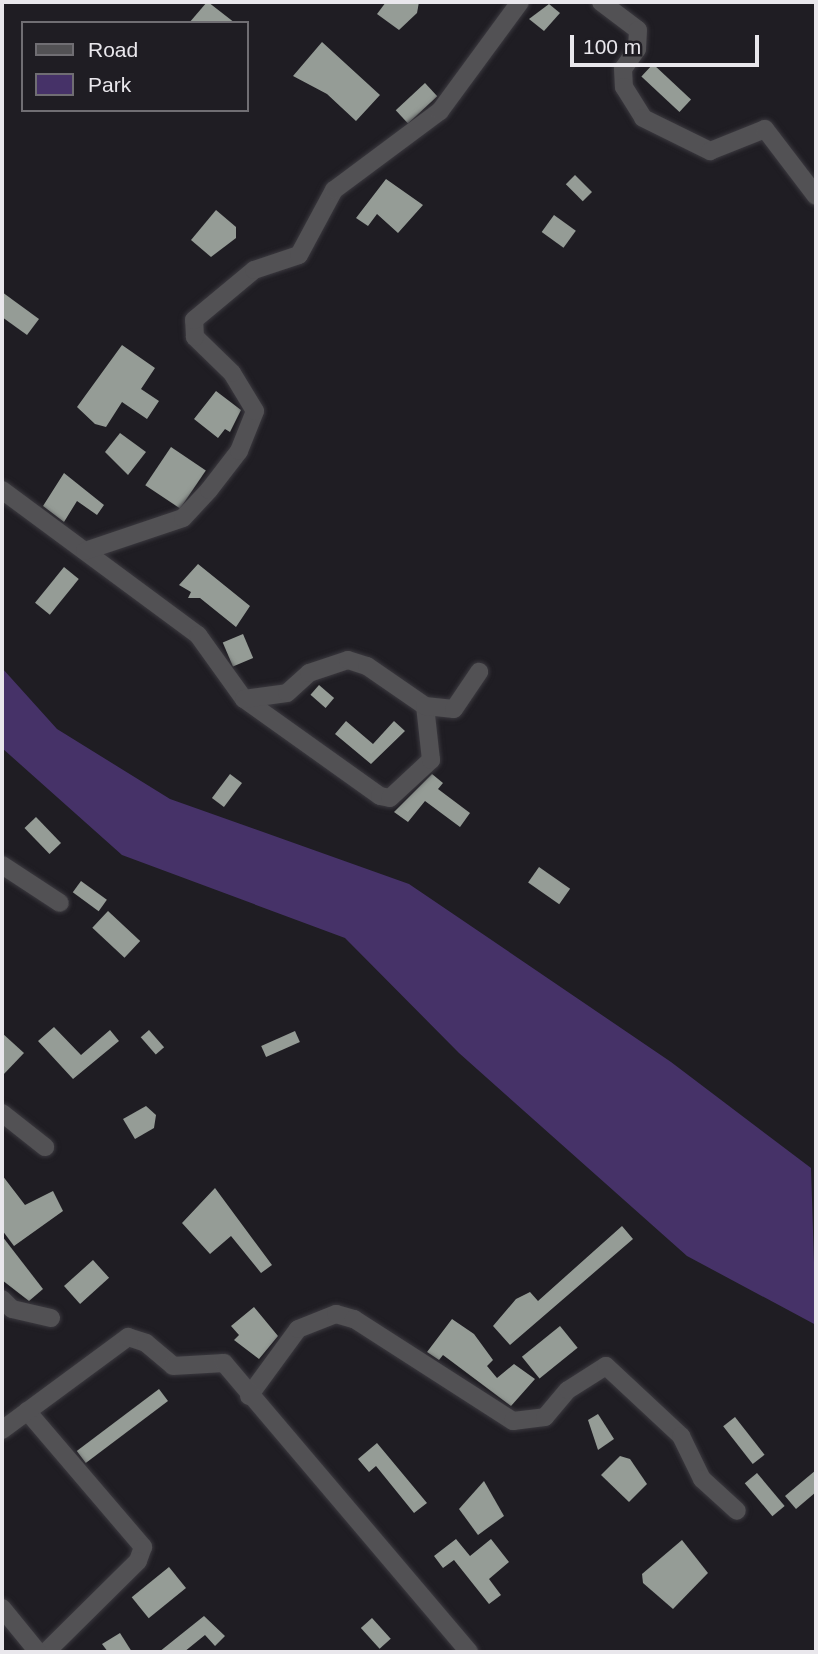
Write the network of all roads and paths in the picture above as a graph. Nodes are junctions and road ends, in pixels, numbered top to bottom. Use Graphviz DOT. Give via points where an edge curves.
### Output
graph roads {
  1 [pos="520,2"];
  2 [pos="601,2"];
  3 [pos="816,196"];
  4 [pos="2,490"];
  5 [pos="85,551"];
  6 [pos="479,672"];
  7 [pos="244,699"];
  8 [pos="425,706"];
  9 [pos="2,865"];
  10 [pos="60,903"];
  11 [pos="2,1113"];
  12 [pos="46,1147"];
  13 [pos="2,1299"];
  14 [pos="51,1318"];
  15 [pos="249,1396"];
  16 [pos="27,1411"];
  17 [pos="2,1430"];
  18 [pos="737,1511"];
  19 [pos="2,1608"];
  20 [pos="38,1652"];
  21 [pos="46,1652"];
  22 [pos="469,1652"];
  1 -- 5 [label="street" via="440,111 334,190 299,255 254,270 194,320 195,338 232,373 255,411 239,451 209,490 183,519"];
  2 -- 3 [label="street" via="638,30 637,49 623,69 637,112 710,151 765,129"];
  4 -- 5 [label="street"];
  5 -- 7 [label="street" via="198,635"];
  6 -- 8 [label="street" via="454,709"];
  7 -- 8 [label="street" via="287,693 309,673 348,660 367,666"];
  7 -- 8 [label="street" via="359,783 390,798 430,760"];
  9 -- 10 [label="street"];
  11 -- 12 [label="street"];
  13 -- 14 [label="street" via="12,1309"];
  15 -- 16 [label="street" via="224,1363 173,1366 134,1336"];
  15 -- 18 [label="street" via="298,1329 336,1314 355,1319 513,1421 545,1417 568,1390 606,1366 681,1436 702,1479"];
  15 -- 22 [label="street"];
  16 -- 17 [label="street"];
  16 -- 21 [label="street" via="143,1547 138,1561"];
  19 -- 20 [label="street"];
}
